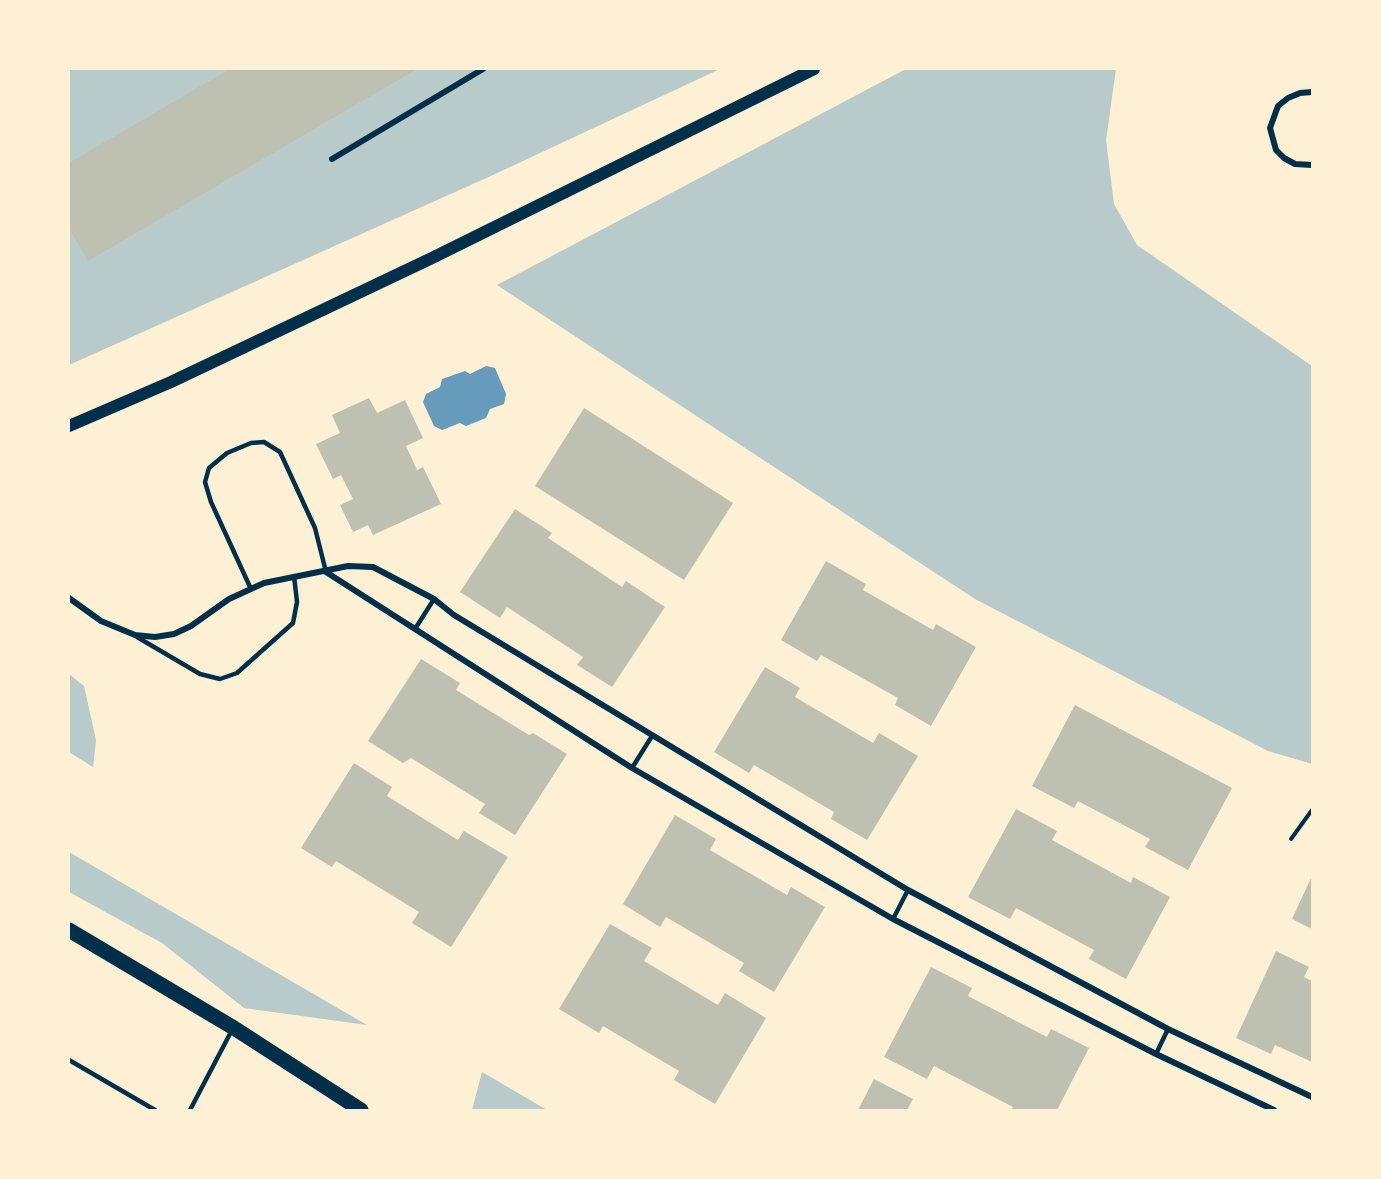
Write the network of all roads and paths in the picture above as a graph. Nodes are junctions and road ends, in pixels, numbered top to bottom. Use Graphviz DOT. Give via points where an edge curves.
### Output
graph roads {
  1 [pos="483,69"];
  2 [pos="814,69"];
  3 [pos="1312,92"];
  4 [pos="332,159"];
  5 [pos="1312,165"];
  6 [pos="69,426"];
  7 [pos="326,572"];
  8 [pos="294,576"];
  9 [pos="251,589"];
  10 [pos="69,598"];
  11 [pos="434,599"];
  12 [pos="415,629"];
  13 [pos="135,635"];
  14 [pos="652,736"];
  15 [pos="632,768"];
  16 [pos="1312,810"];
  17 [pos="1291,838"];
  18 [pos="908,890"];
  19 [pos="893,919"];
  20 [pos="69,930"];
  21 [pos="234,1028"];
  22 [pos="1168,1029"];
  23 [pos="1156,1054"];
  24 [pos="69,1060"];
  25 [pos="1312,1097"];
  26 [pos="154,1110"];
  27 [pos="190,1110"];
  28 [pos="361,1110"];
  29 [pos="1274,1110"];
  1 -- 4 [label="street"];
  2 -- 6 [label="main road" via="432,258"];
  3 -- 5 [label="street" via="1283,102 1272,116 1270,128 1276,150 1284,158 1295,164"];
  7 -- 8 [label="street"];
  7 -- 9 [label="lane" via="315,528 280,452 264,442 251,443 227,453 209,468 205,482"];
  7 -- 11 [label="street" via="348,566 373,567"];
  7 -- 12 [label="street"];
  8 -- 9 [label="street"];
  8 -- 13 [label="lane" via="297,602 293,623 237,673 220,679 200,674"];
  9 -- 13 [label="street" via="174,634"];
  10 -- 13 [label="street" via="101,621"];
  11 -- 12 [label="lane"];
  11 -- 14 [label="street"];
  12 -- 15 [label="street"];
  14 -- 15 [label="lane"];
  14 -- 18 [label="street"];
  15 -- 19 [label="street"];
  16 -- 17 [label="path"];
  18 -- 19 [label="lane"];
  18 -- 22 [label="street"];
  19 -- 23 [label="street"];
  20 -- 21 [label="main road"];
  21 -- 27 [label="lane"];
  21 -- 28 [label="main road"];
  22 -- 23 [label="lane"];
  22 -- 25 [label="street"];
  23 -- 29 [label="street"];
  24 -- 26 [label="lane"];
}
